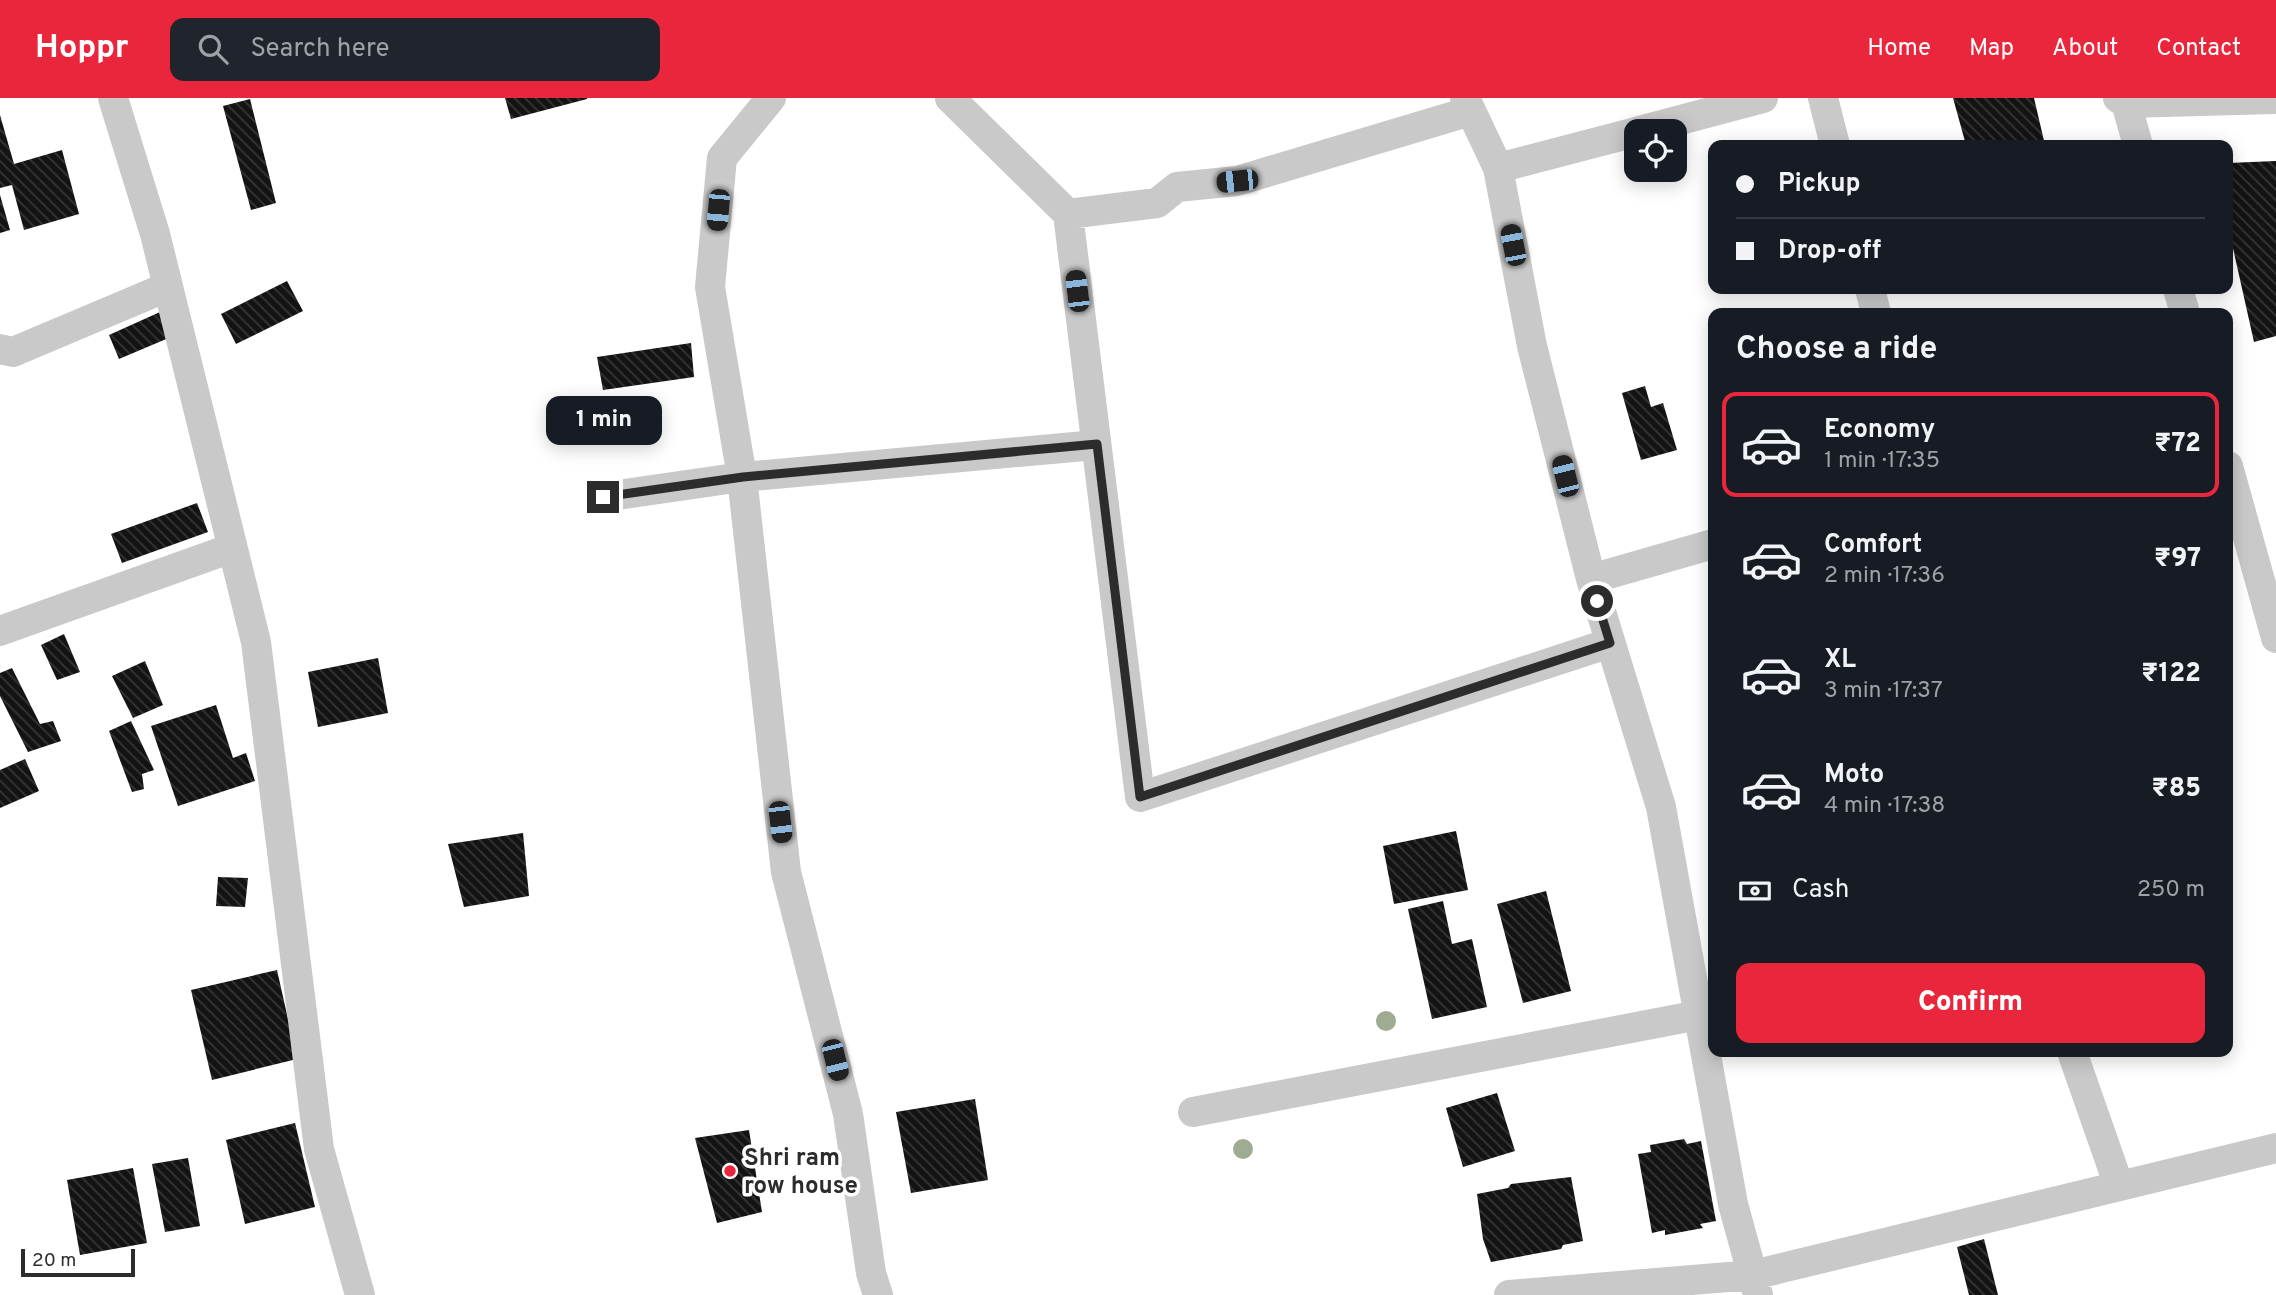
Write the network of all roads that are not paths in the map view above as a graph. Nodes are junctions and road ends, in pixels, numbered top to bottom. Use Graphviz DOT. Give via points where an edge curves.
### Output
graph roads {
  1 [pos="113,98"];
  2 [pos="771,98"];
  3 [pos="950,98"];
  4 [pos="1763,98"];
  5 [pos="1823,98"];
  6 [pos="2276,99"];
  7 [pos="2122,100"];
  8 [pos="1468,104"];
  9 [pos="1685,119"];
  10 [pos="1624,135"];
  11 [pos="1834,140"];
  12 [pos="2136,140"];
  13 [pos="1498,168"];
  14 [pos="1068,214"];
  15 [pos="167,287"];
  16 [pos="0,349"];
  17 [pos="1097,444"];
  18 [pos="743,477"];
  19 [pos="2233,484"];
  20 [pos="603,497"];
  21 [pos="1708,545"];
  22 [pos="232,548"];
  23 [pos="1591,579"];
  24 [pos="0,631"];
  25 [pos="2276,638"];
  26 [pos="1610,643"];
  27 [pos="1706,1015"];
  28 [pos="1712,1057"];
  29 [pos="2074,1057"];
  30 [pos="1193,1112"];
  31 [pos="2276,1148"];
  32 [pos="2119,1186"];
  33 [pos="1756,1285"];
  34 [pos="358,1295"];
  35 [pos="878,1295"];
  36 [pos="1509,1295"];
  1 -- 15 [label="street"];
  2 -- 18 [label="street" via="722,158 710,288"];
  3 -- 14 [label="street"];
  4 -- 9 [label="street"];
  5 -- 11 [label="street"];
  6 -- 7 [label="street"];
  7 -- 12 [label="street"];
  8 -- 13 [label="street"];
  8 -- 14 [label="street" via="1237,181 1177,187 1157,203"];
  10 -- 13 [label="street"];
  13 -- 23 [label="street" via="1532,346"];
  14 -- 17 [label="street"];
  15 -- 16 [label="street" via="13,352"];
  15 -- 22 [label="street"];
  17 -- 18 [label="street"];
  17 -- 26 [label="street" via="1140,797"];
  18 -- 20 [label="street"];
  18 -- 35 [label="street" via="786,872 848,1114"];
  19 -- 25 [label="street"];
  21 -- 23 [label="street"];
  22 -- 24 [label="street"];
  22 -- 34 [label="street" via="256,642 318,1149"];
  23 -- 26 [label="street"];
  26 -- 27 [label="street" via="1661,807"];
  27 -- 30 [label="street"];
  28 -- 33 [label="street" via="1733,1204"];
  29 -- 32 [label="street"];
  31 -- 32 [label="street"];
  32 -- 33 [label="street"];
  33 -- 36 [label="street"];
}
